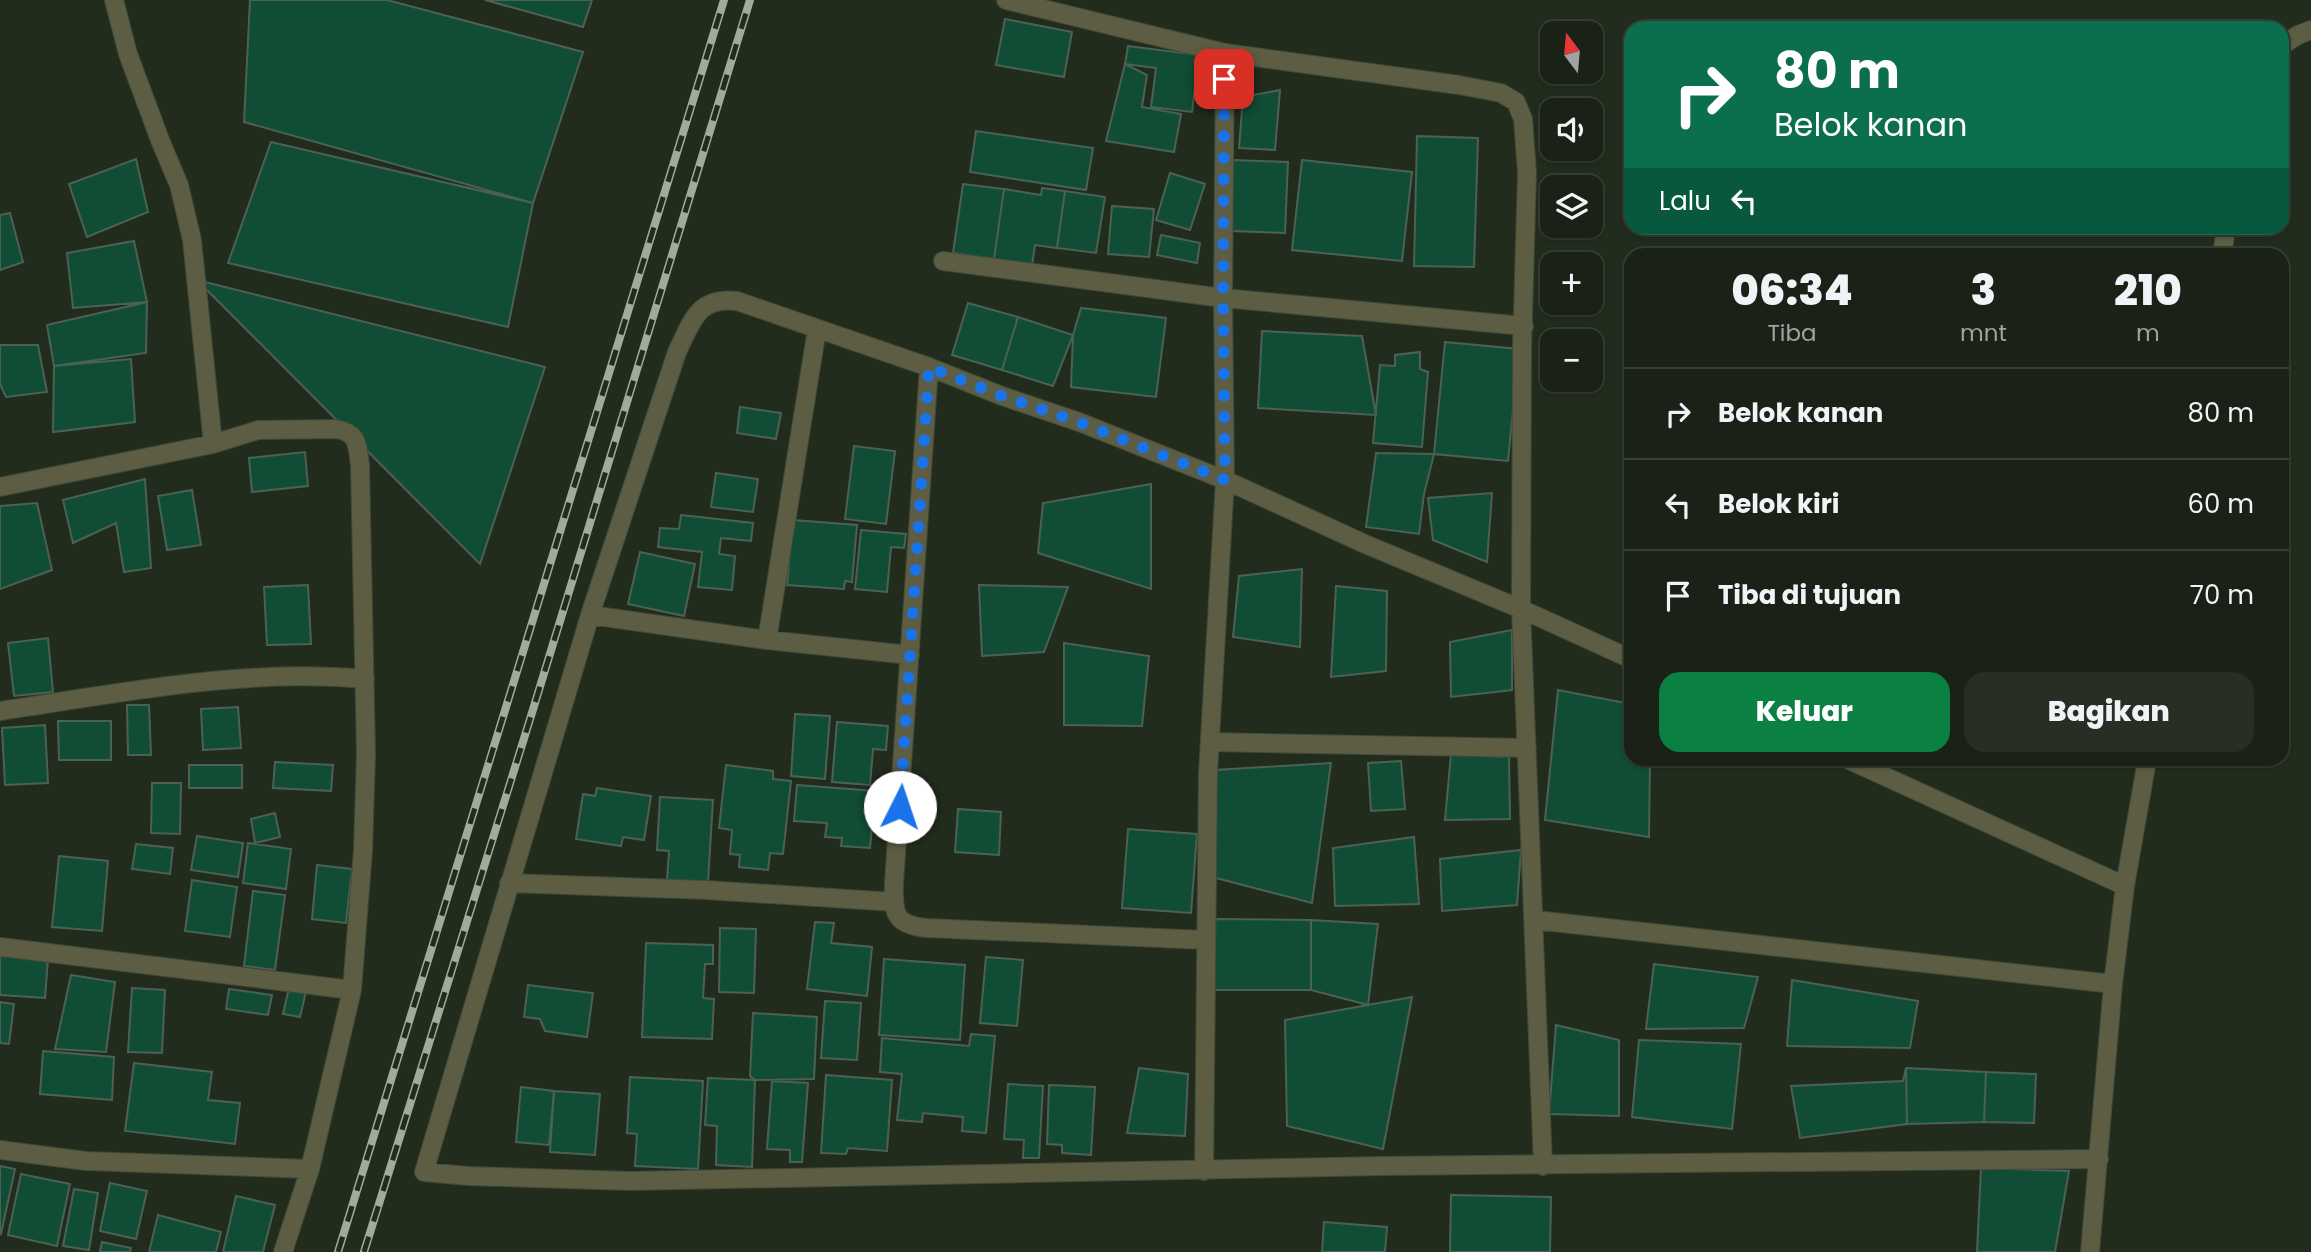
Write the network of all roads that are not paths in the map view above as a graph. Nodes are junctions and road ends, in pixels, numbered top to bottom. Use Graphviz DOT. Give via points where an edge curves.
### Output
graph roads {
  1 [pos="114,0"];
  2 [pos="1006,0"];
  3 [pos="2311,30"];
  4 [pos="2289,41"];
  5 [pos="1225,53"];
  6 [pos="943,261"];
  7 [pos="1223,298"];
  8 [pos="1524,326"];
  9 [pos="817,329"];
  10 [pos="929,367"];
  11 [pos="213,444"];
  12 [pos="1225,480"];
  13 [pos="0,487"];
  14 [pos="1521,609"];
  15 [pos="590,615"];
  16 [pos="767,640"];
  17 [pos="910,655"];
  18 [pos="1624,656"];
  19 [pos="365,679"];
  20 [pos="0,711"];
  21 [pos="1210,742"];
  22 [pos="1527,748"];
  23 [pos="1862,766"];
  24 [pos="2146,766"];
  25 [pos="509,883"];
  26 [pos="2124,886"];
  27 [pos="894,902"];
  28 [pos="1535,919"];
  29 [pos="1205,940"];
  30 [pos="0,947"];
  31 [pos="2113,984"];
  32 [pos="352,990"];
  33 [pos="0,1150"];
  34 [pos="2099,1159"];
  35 [pos="1543,1166"];
  36 [pos="310,1169"];
  37 [pos="1204,1171"];
  38 [pos="283,1252"];
  39 [pos="2090,1252"];
  1 -- 11 [label="street" via="128,54 179,185 189,229"];
  2 -- 5 [label="street"];
  3 -- 4 [label="street"];
  5 -- 7 [label="street"];
  5 -- 8 [label="street" via="1459,85 1501,93 1516,102 1523,119 1527,173"];
  6 -- 7 [label="street"];
  7 -- 8 [label="street"];
  7 -- 12 [label="street"];
  8 -- 14 [label="street"];
  9 -- 10 [label="street"];
  9 -- 15 [label="street" via="724,299 704,305 696,314 677,352"];
  9 -- 16 [label="street"];
  10 -- 12 [label="street"];
  10 -- 17 [label="street"];
  11 -- 13 [label="street"];
  11 -- 19 [label="street" via="258,430 336,429 355,437 362,485"];
  12 -- 14 [label="street"];
  12 -- 21 [label="street"];
  14 -- 18 [label="street"];
  14 -- 22 [label="street"];
  15 -- 16 [label="street"];
  15 -- 25 [label="street"];
  16 -- 17 [label="street"];
  17 -- 27 [label="street"];
  19 -- 20 [label="street" via="319,675 206,681"];
  19 -- 32 [label="street" via="363,850"];
  21 -- 22 [label="street"];
  21 -- 29 [label="street"];
  22 -- 28 [label="street"];
  23 -- 26 [label="street"];
  24 -- 26 [label="street"];
  25 -- 27 [label="street"];
  25 -- 37 [label="street" via="424,1172 631,1181"];
  26 -- 31 [label="street"];
  27 -- 29 [label="street" via="899,918 910,927"];
  28 -- 31 [label="street"];
  28 -- 35 [label="street"];
  29 -- 37 [label="street"];
  30 -- 32 [label="street"];
  31 -- 34 [label="street"];
  32 -- 36 [label="street"];
  33 -- 36 [label="street" via="86,1161"];
  34 -- 35 [label="street"];
  34 -- 39 [label="street"];
  35 -- 37 [label="street"];
  36 -- 38 [label="street"];
}
